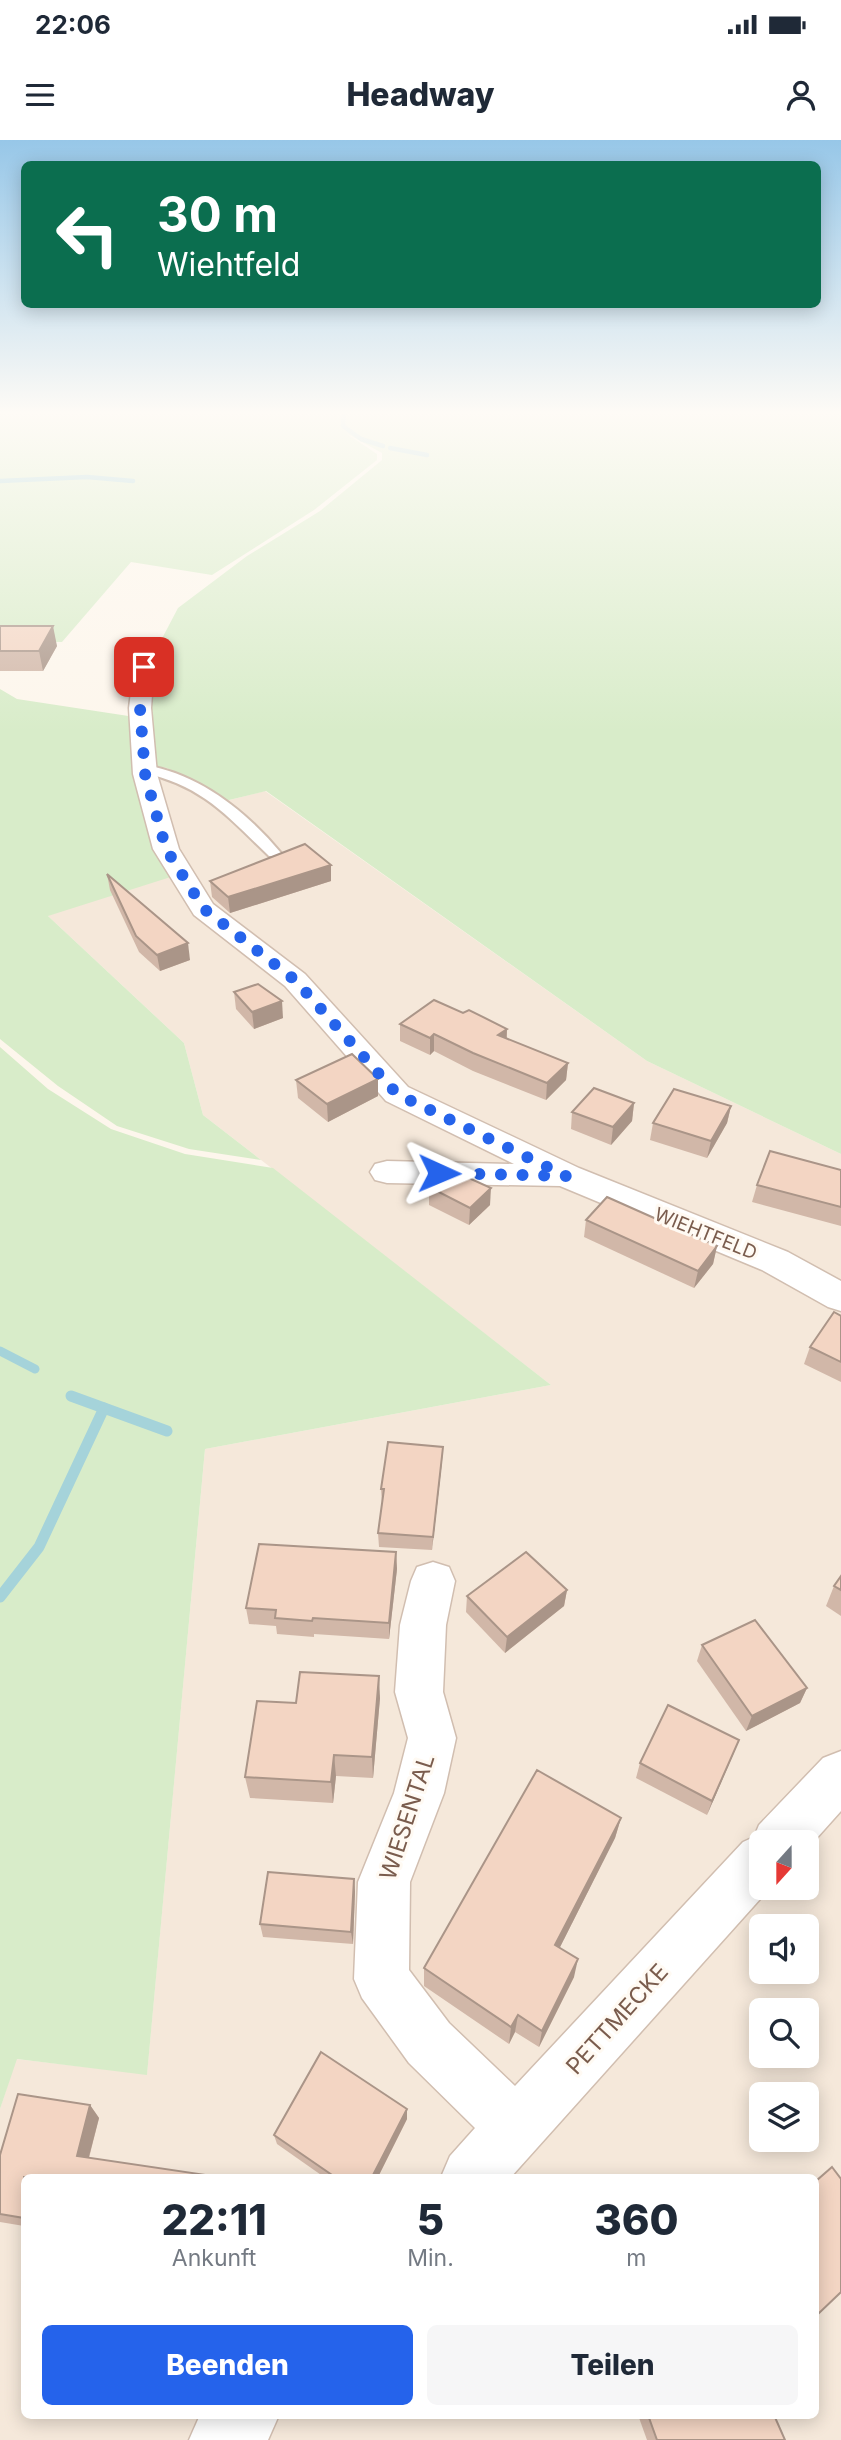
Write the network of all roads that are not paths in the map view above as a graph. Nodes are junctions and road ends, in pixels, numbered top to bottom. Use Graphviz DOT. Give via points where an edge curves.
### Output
graph roads {
  1 [pos="144,667"];
  2 [pos="145,769"];
  3 [pos="274,853"];
  4 [pos="387,1172"];
  5 [pos="566,1176"];
  6 [pos="841,1298"];
  7 [pos="433,1581"];
  8 [pos="841,1775"];
  9 [pos="789,1830"];
  10 [pos="749,1873"];
  11 [pos="517,2129"];
  12 [pos="474,2174"];
  13 [pos="242,2419"];
  14 [pos="223,2440"];
  1 -- 2 [label="street, WIEHTFELD" via="140,708"];
  2 -- 3 [label="lane" via="164,771 213,799"];
  2 -- 5 [label="street, WIEHTFELD" via="166,849 204,909 295,980 397,1094"];
  4 -- 5 [label="street, WIEHTFELD"];
  5 -- 6 [label="street, WIEHTFELD" via="775,1261"];
  7 -- 11 [label="street, WIESENTAL" via="423,1625 419,1692 432,1738 419,1793 384,1882 381,1979 429,2043"];
  8 -- 9 [label="street"];
  10 -- 11 [label="street, PETTMECKE"];
  11 -- 12 [label="street, PETTMECKE"];
  13 -- 14 [label="street"];
}
